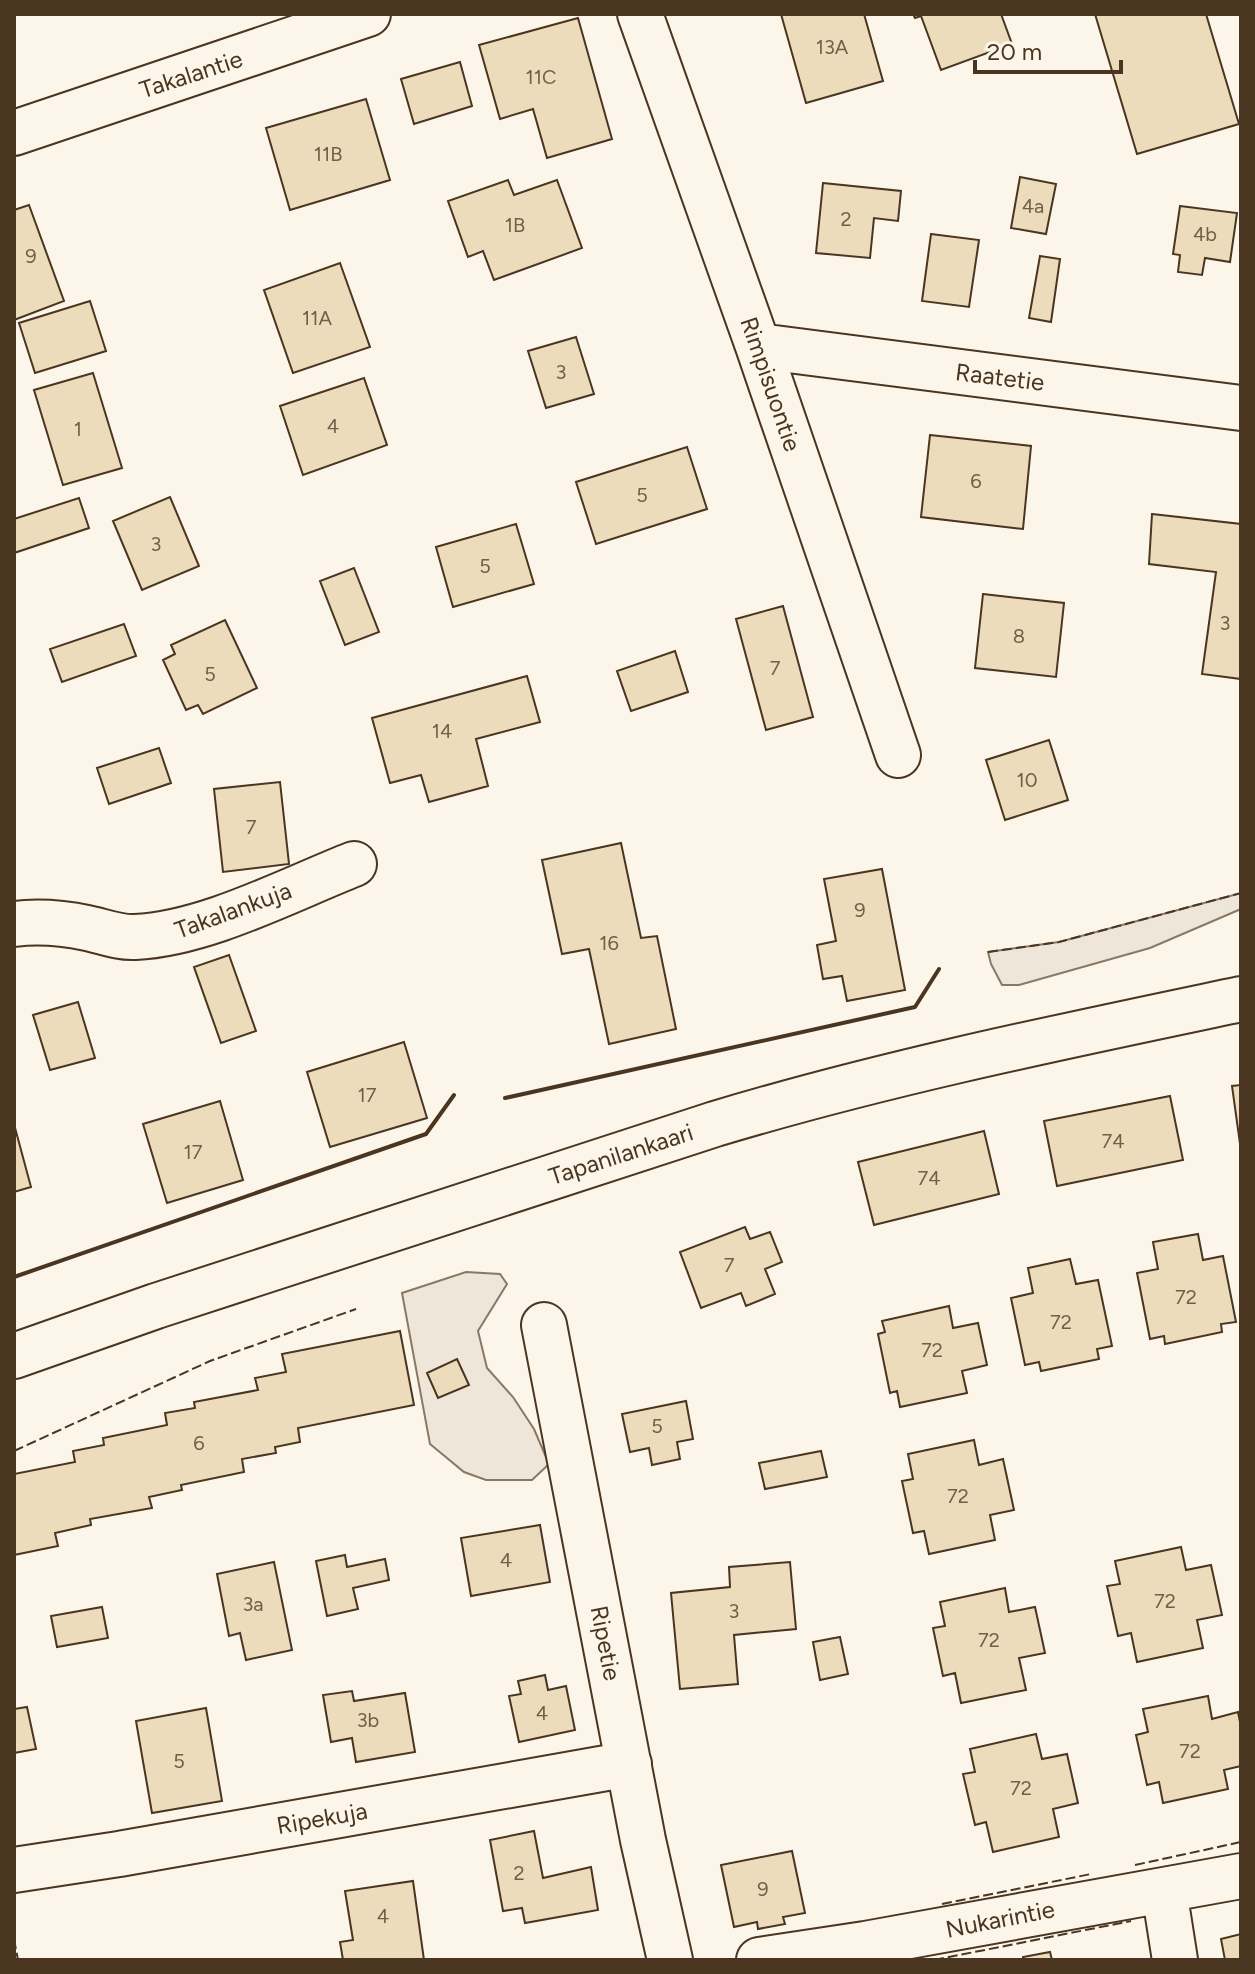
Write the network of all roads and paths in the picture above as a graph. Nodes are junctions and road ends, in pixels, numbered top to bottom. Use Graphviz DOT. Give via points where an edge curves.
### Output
graph roads {
  1 [pos="368,14"];
  2 [pos="640,14"];
  3 [pos="14,133"];
  4 [pos="758,346"];
  5 [pos="1241,408"];
  6 [pos="898,755"];
  7 [pos="354,864"];
  8 [pos="14,924"];
  9 [pos="1241,999"];
  10 [pos="544,1325"];
  11 [pos="14,1356"];
  12 [pos="629,1764"];
  13 [pos="14,1870"];
  14 [pos="1241,1876"];
  15 [pos="1164,1890"];
  16 [pos="670,1960"];
  17 [pos="759,1960"];
  18 [pos="1175,1960"];
  1 -- 3 [label="street, Takalantie"];
  2 -- 4 [label="street, Rimpisuontie"];
  4 -- 5 [label="street, Raatetie"];
  4 -- 6 [label="street, Rimpisuontie"];
  7 -- 8 [label="street, Takalankuja" via="197,927 164,935 130,938 74,925"];
  9 -- 11 [label="street, Tapanilankaari" via="804,1097"];
  10 -- 12 [label="street, Ripetie"];
  12 -- 13 [label="street, Ripekuja"];
  12 -- 16 [label="street, Ripetie"];
  14 -- 15 [label="street, Nukarintie"];
  15 -- 17 [label="street, Nukarintie"];
  15 -- 18 [label="street"];
}
